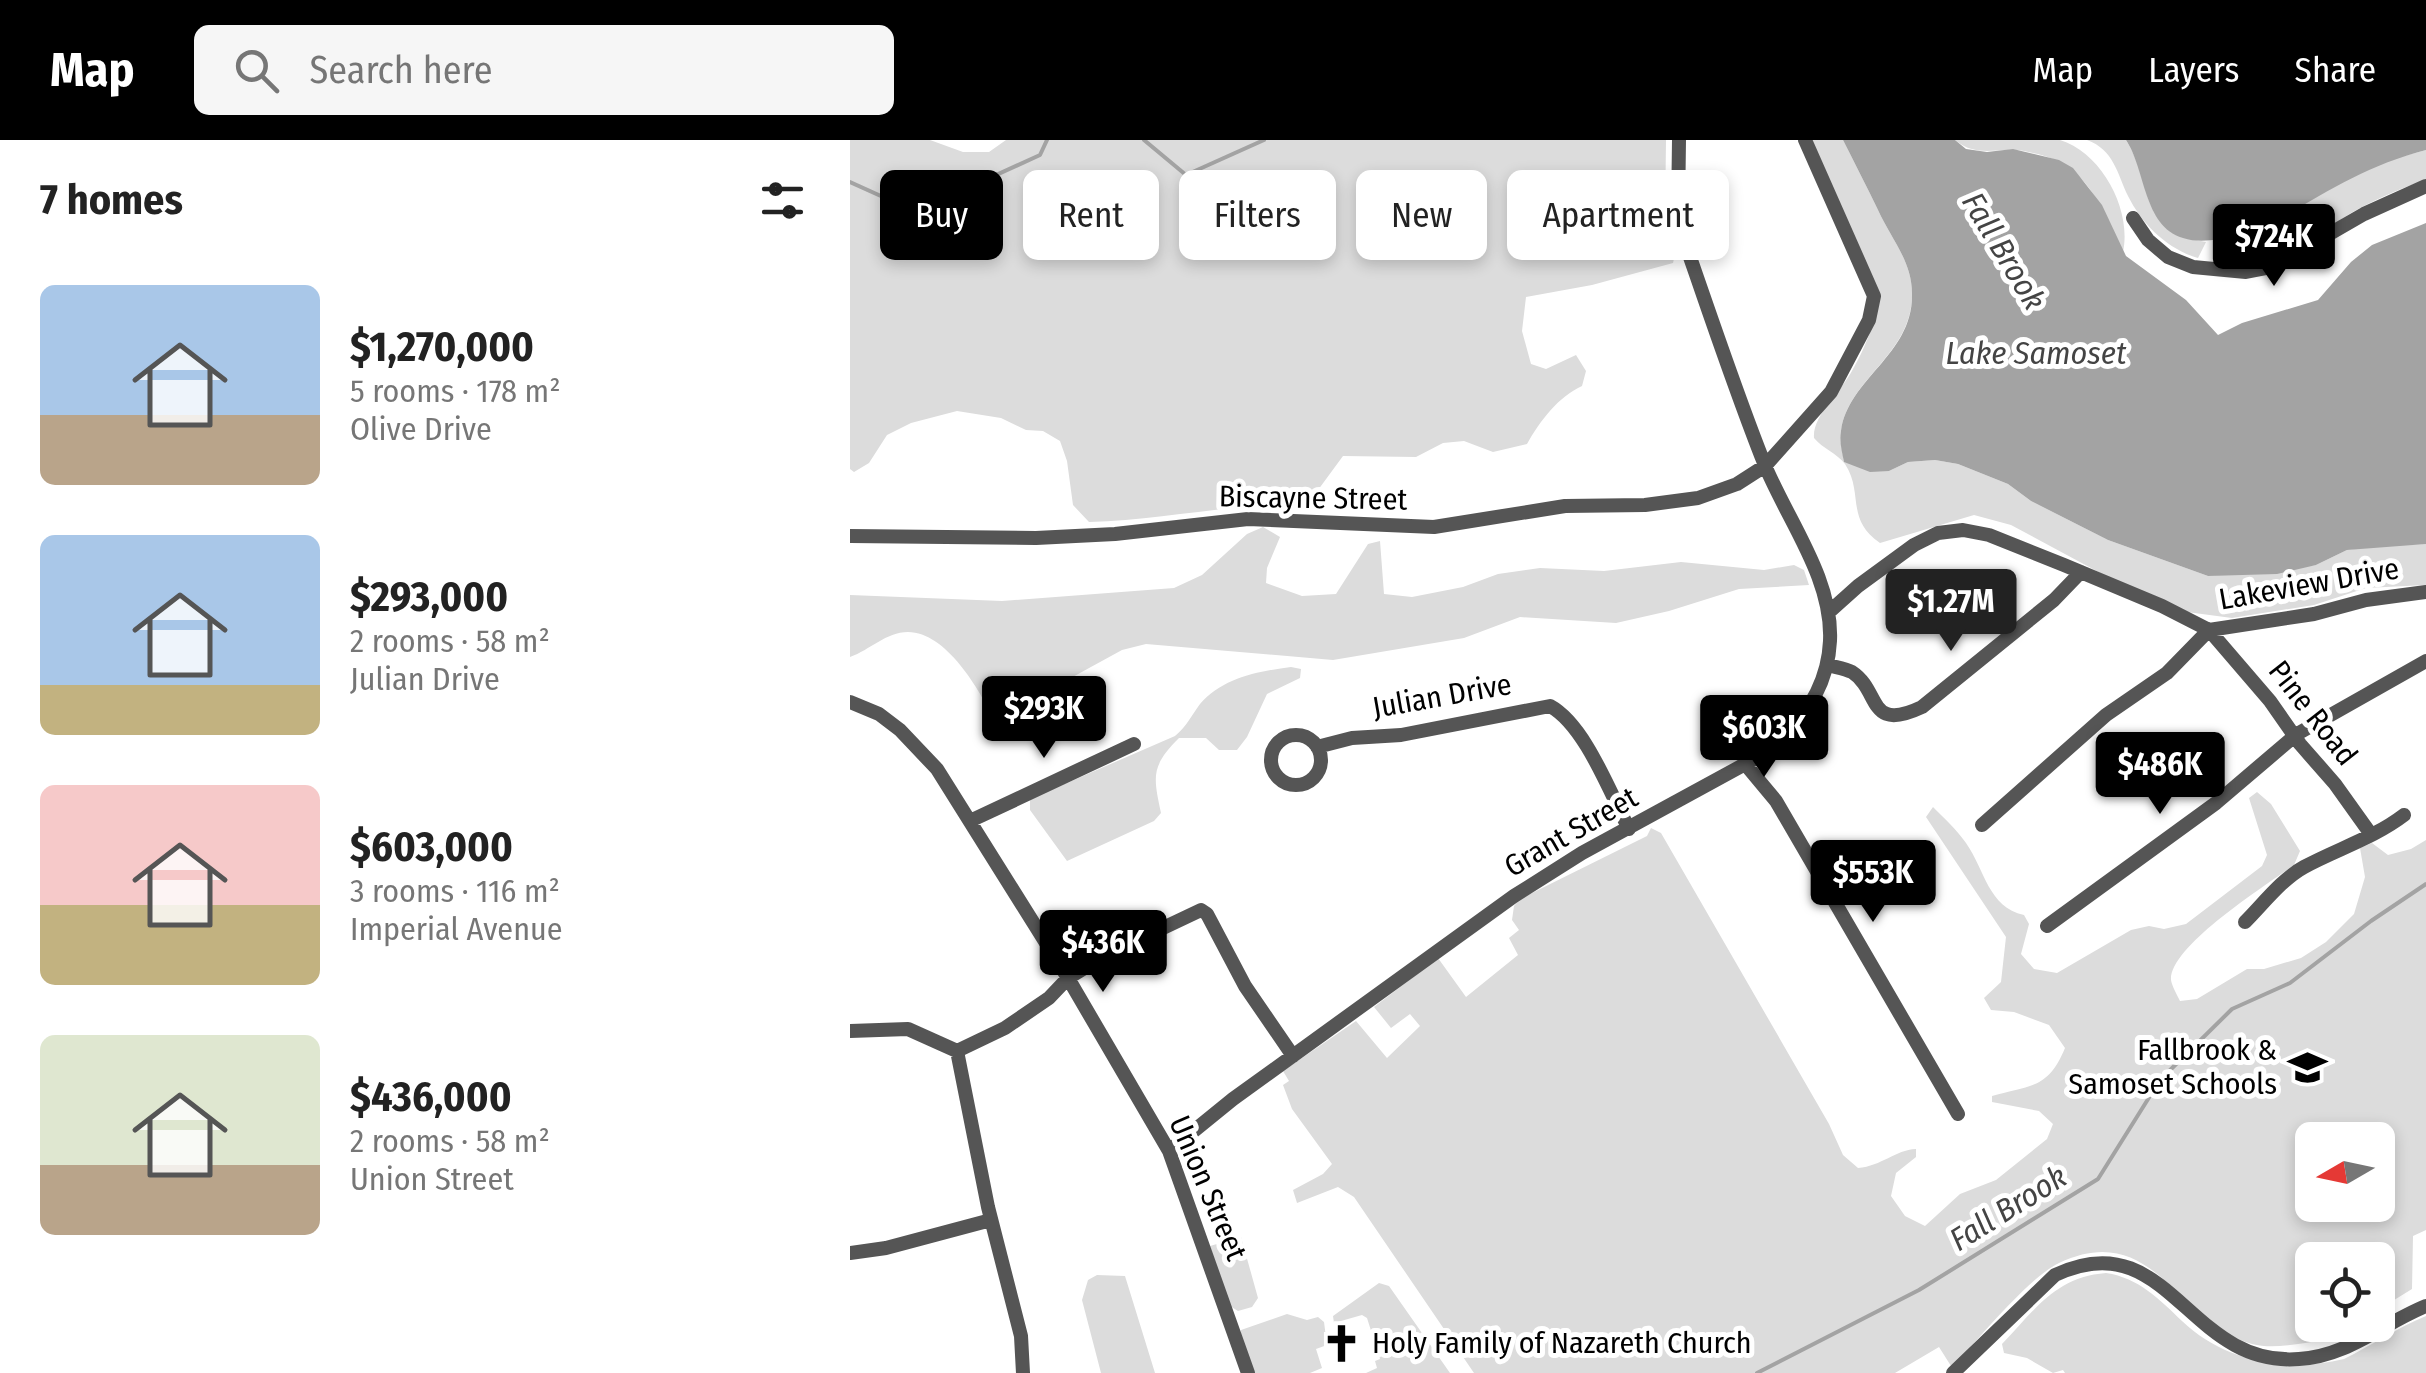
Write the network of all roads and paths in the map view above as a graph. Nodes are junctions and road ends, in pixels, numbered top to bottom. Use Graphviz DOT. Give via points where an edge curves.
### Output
graph roads {
  1 [pos="1679,140"];
  2 [pos="1805,140"];
  3 [pos="2426,186"];
  4 [pos="2133,218"];
  5 [pos="1765,466"];
  6 [pos="850,536"];
  7 [pos="2081,572"];
  8 [pos="2426,592"];
  9 [pos="1829,612"];
  10 [pos="2209,630"];
  11 [pos="2426,661"];
  12 [pos="1828,665"];
  13 [pos="850,702"];
  14 [pos="2294,737"];
  15 [pos="1134,744"];
  16 [pos="1317,747"];
  17 [pos="1746,766"];
  18 [pos="2404,814"];
  19 [pos="972,820"];
  20 [pos="1982,825"];
  21 [pos="1629,828"];
  22 [pos="2370,833"];
  23 [pos="2245,922"];
  24 [pos="2047,926"];
  25 [pos="1068,978"];
  26 [pos="850,1031"];
  27 [pos="957,1051"];
  28 [pos="1293,1056"];
  29 [pos="1958,1114"];
  30 [pos="1169,1151"];
  31 [pos="992,1220"];
  32 [pos="850,1253"];
  33 [pos="2426,1306"];
  34 [pos="1023,1373"];
  35 [pos="1248,1373"];
  36 [pos="1952,1373"];
  1 -- 5 [label="street, Grant Street" via="1684,240"];
  2 -- 5 [label="street" via="1874,296 1831,392"];
  3 -- 4 [label="street" via="2272,267 2246,272 2168,257"];
  5 -- 6 [label="street, Biscayne Street" via="1738,484 1672,503 1565,506 1434,527 1248,519 1096,535"];
  5 -- 9 [label="street, Grant Street"];
  7 -- 9 [label="street, Lakeview Drive" via="1990,535 1938,533 1892,560"];
  7 -- 10 [label="street, Lakeview Drive"];
  7 -- 12 [label="street" via="1908,713 1878,710 1854,673"];
  8 -- 10 [label="street, Lakeview Drive"];
  9 -- 12 [label="street, Grant Street"];
  10 -- 14 [label="street, Pine Road"];
  10 -- 20 [label="street" via="2168,673 2106,715"];
  11 -- 14 [label="street"];
  12 -- 17 [label="street, Grant Street" via="1789,734"];
  13 -- 19 [label="street, Union Street" via="879,714 910,739"];
  14 -- 22 [label="street, Pine Road"];
  14 -- 24 [label="street" via="2216,803"];
  15 -- 19 [label="street"];
  16 -- 21 [label="street, Julian Drive" via="1550,706 1582,739"];
  17 -- 21 [label="street, Grant Street"];
  17 -- 29 [label="street" via="1776,802"];
  18 -- 22 [label="street"];
  19 -- 25 [label="street, Union Street"];
  21 -- 28 [label="street, Grant Street" via="1514,896"];
  22 -- 23 [label="street" via="2302,868"];
  25 -- 27 [label="street" via="1005,1028"];
  25 -- 28 [label="street" via="1205,912"];
  25 -- 30 [label="street, Union Street"];
  26 -- 27 [label="street" via="908,1029"];
  27 -- 31 [label="street"];
  28 -- 30 [label="street, Grant Street"];
  30 -- 35 [label="street, Union Street"];
  31 -- 32 [label="street"];
  31 -- 34 [label="street" via="1021,1336"];
  33 -- 36 [label="street" via="2340,1352 2276,1359 2218,1336 2140,1270 2093,1263 2055,1276"];
}
